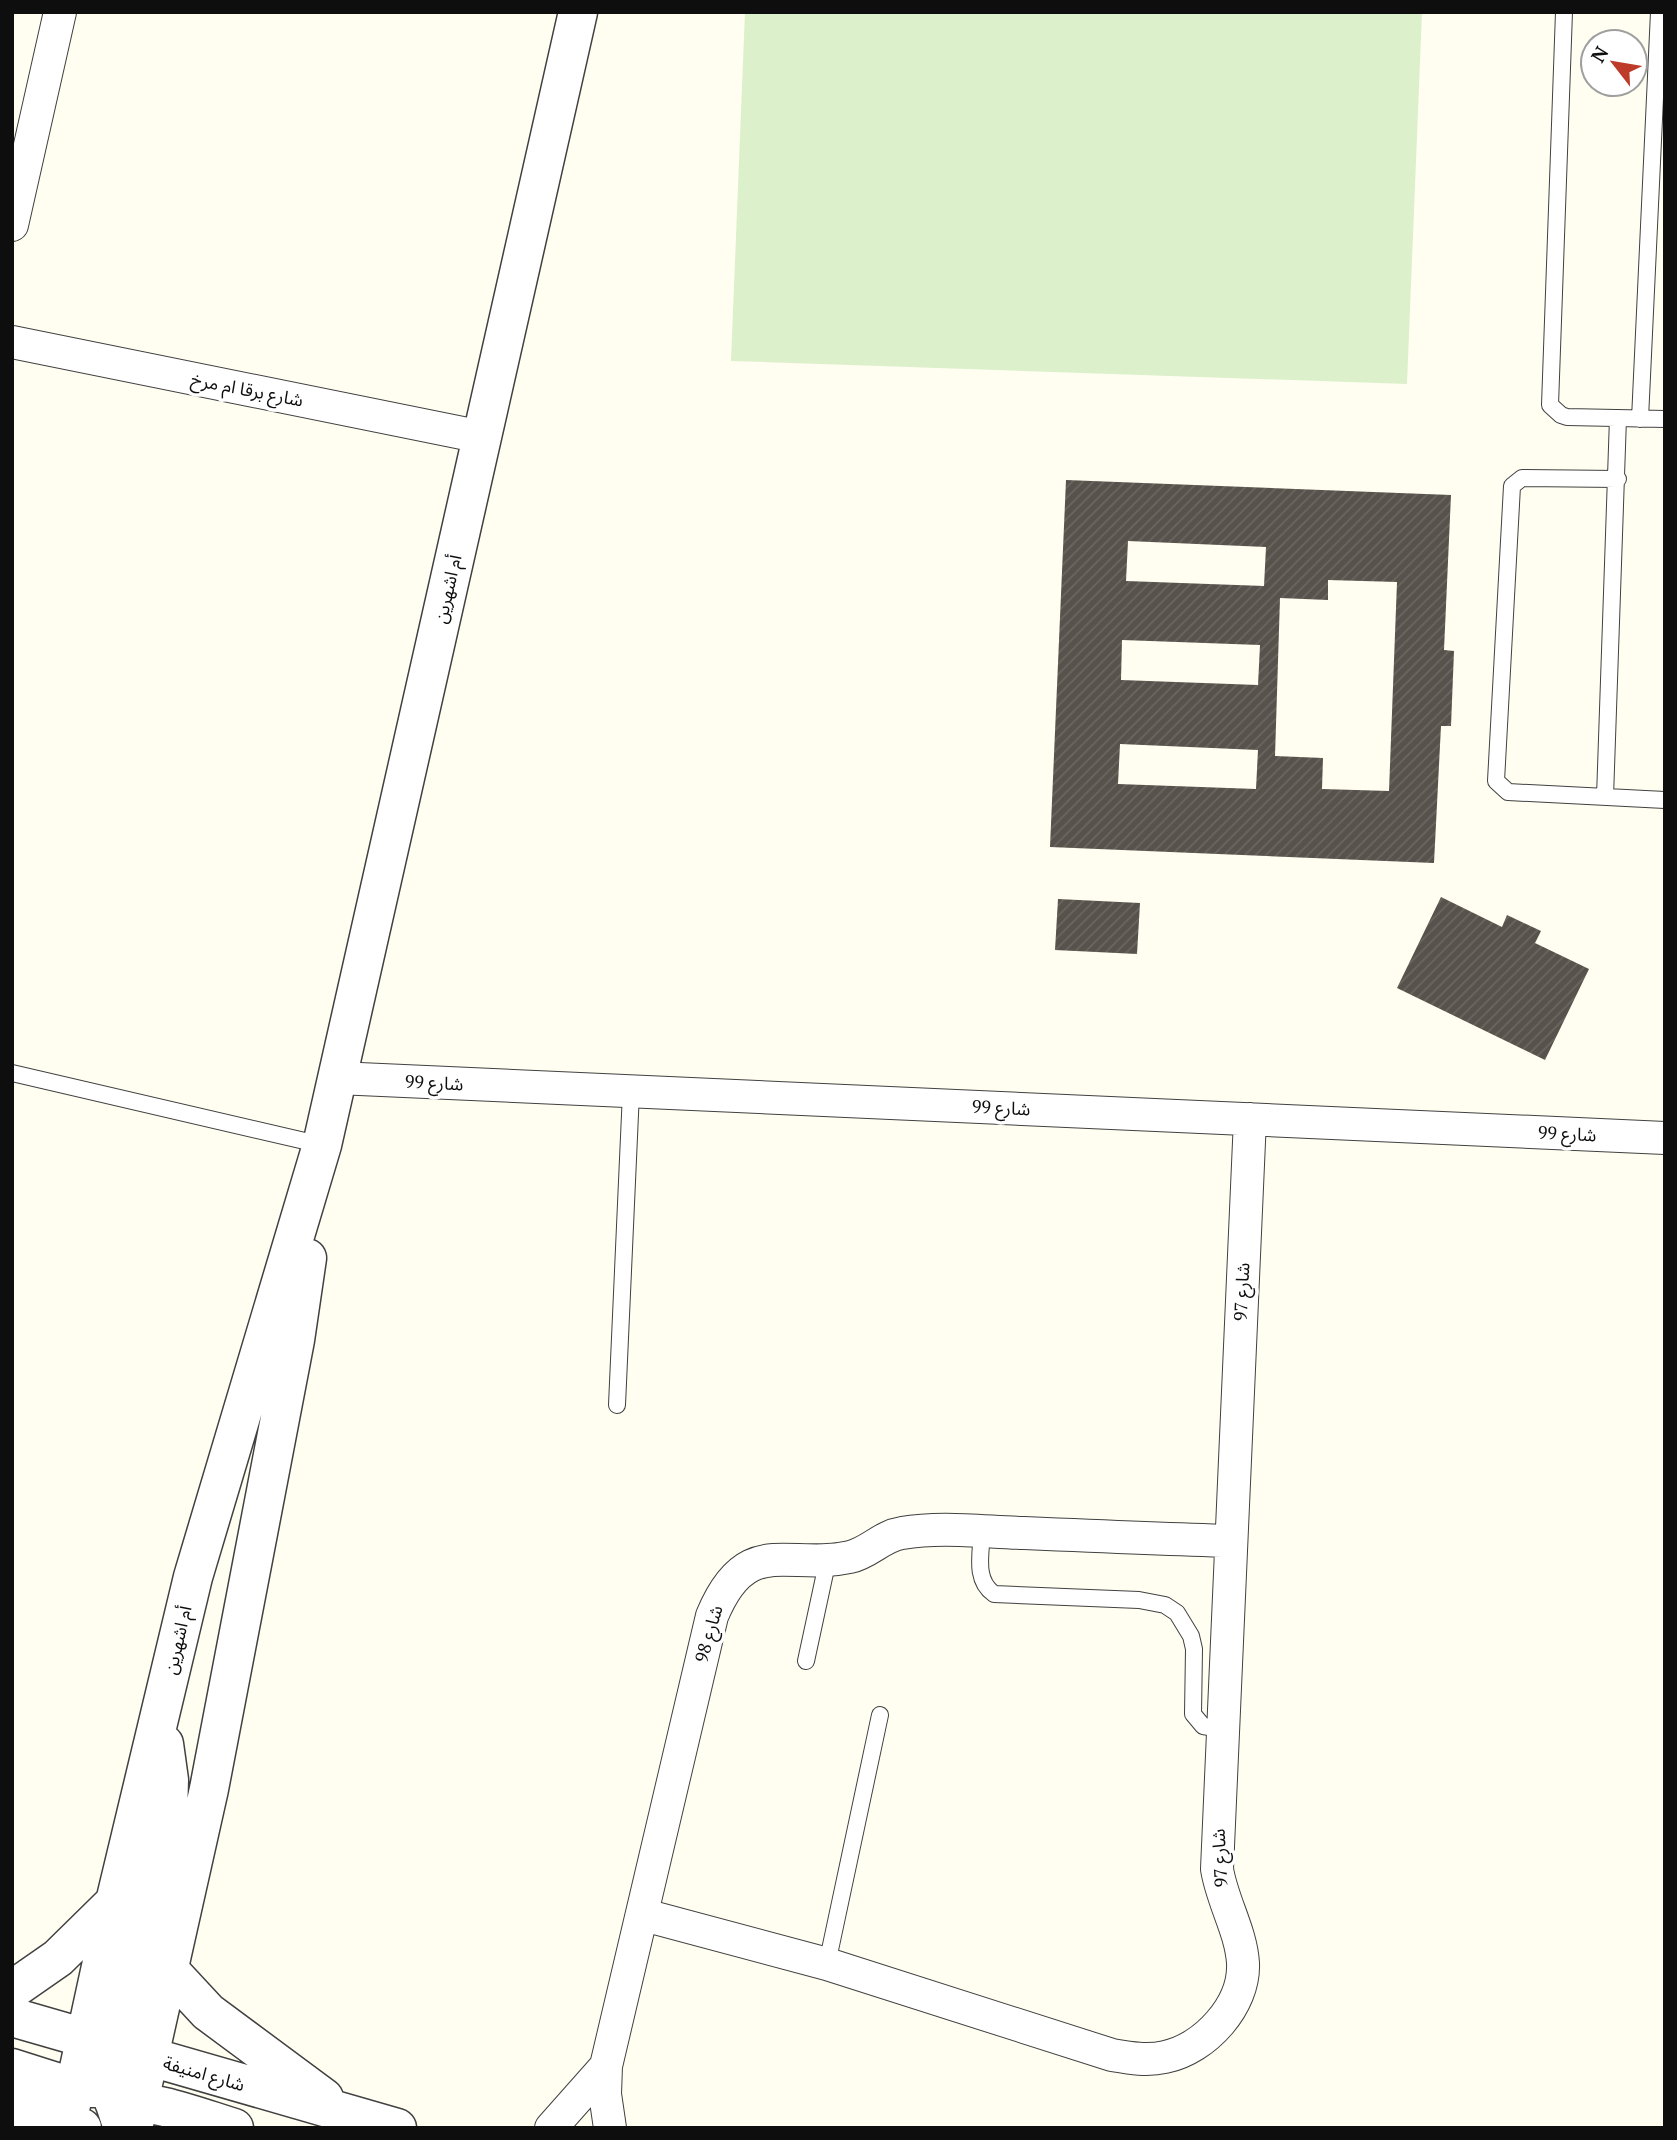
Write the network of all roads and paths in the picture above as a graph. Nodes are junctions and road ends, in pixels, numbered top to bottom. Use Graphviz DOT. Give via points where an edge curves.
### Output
graph roads {
  1 [pos="60,12"];
  2 [pos="578,12"];
  3 [pos="1564,12"];
  4 [pos="1659,12"];
  5 [pos="12,225"];
  6 [pos="12,342"];
  7 [pos="1618,418"];
  8 [pos="1640,419"];
  9 [pos="1665,419"];
  10 [pos="482,437"];
  11 [pos="1618,479"];
  12 [pos="1605,797"];
  13 [pos="1665,800"];
  14 [pos="12,1073"];
  15 [pos="337,1078"];
  16 [pos="631,1092"];
  17 [pos="1250,1119"];
  18 [pos="1665,1138"];
  19 [pos="319,1155"];
  20 [pos="617,1405"];
  21 [pos="982,1531"];
  22 [pos="1231,1541"];
  23 [pos="828,1559"];
  24 [pos="806,1661"];
  25 [pos="880,1715"];
  26 [pos="158,1722"];
  27 [pos="1222,1729"];
  28 [pos="115,1902"];
  29 [pos="644,1915"];
  30 [pos="827,1964"];
  31 [pos="169,1970"];
  32 [pos="12,1990"];
  33 [pos="12,2017"];
  34 [pos="117,2048"];
  35 [pos="606,2066"];
  36 [pos="12,2068"];
  37 [pos="12,2106"];
  38 [pos="101,2111"];
  39 [pos="342,2112"];
  40 [pos="234,2128"];
  41 [pos="397,2128"];
  42 [pos="551,2128"];
  43 [pos="610,2128"];
  1 -- 5 [label="street"];
  2 -- 10 [label="street, أم اشهرين"];
  3 -- 7 [label="lane" via="1550,405 1560,415"];
  4 -- 8 [label="lane"];
  6 -- 10 [label="street, شارع برقا ام مرخ"];
  7 -- 8 [label="lane"];
  7 -- 11 [label="lane"];
  8 -- 9 [label="lane"];
  10 -- 15 [label="street, أم اشهرين"];
  11 -- 12 [label="lane"];
  11 -- 12 [label="lane" via="1522,478 1511,486 1496,781 1508,793"];
  12 -- 13 [label="lane"];
  14 -- 19 [label="lane"];
  15 -- 16 [label="street, شارع 99"];
  15 -- 19 [label="street, أم اشهرين"];
  16 -- 17 [label="street, شارع 99"];
  16 -- 20 [label="lane"];
  17 -- 18 [label="street, شارع 99"];
  17 -- 22 [label="street, شارع 97"];
  19 -- 26 [label="street, أم اشهرين" via="193,1577"];
  19 -- 31 [label="street, أم اشهرين" via="293,1352 212,1776"];
  21 -- 22 [label="street, شارع 98"];
  21 -- 23 [label="street, شارع 98" via="905,1532 861,1554"];
  21 -- 27 [label="lane" via="980,1572 987,1589 995,1594 1152,1601 1177,1613 1194,1649 1193,1714 1203,1726"];
  22 -- 27 [label="street, شارع 97"];
  23 -- 24 [label="lane"];
  23 -- 29 [label="street, شارع 98" via="785,1558 748,1567 720,1596 707,1634"];
  25 -- 30 [label="lane"];
  26 -- 28 [label="street, أم اشهرين"];
  26 -- 34 [label="street" via="169,1780 168,1814"];
  27 -- 30 [label="street, شارع 97" via="1217,1869 1243,1965 1231,2004 1215,2028 1194,2046 1149,2059 1112,2055"];
  28 -- 32 [label="street" via="58,1958"];
  28 -- 34 [label="street, أم اشهرين"];
  29 -- 30 [label="street, شارع 97"];
  29 -- 35 [label="street, شارع 98"];
  31 -- 34 [label="street, أم اشهرين"];
  31 -- 39 [label="street" via="208,2012"];
  33 -- 34 [label="street, شارع امنيفة"];
  34 -- 38 [label="street, أم اشهرين"];
  34 -- 38 [label="street, أم اشهرين"];
  34 -- 39 [label="street, شارع امنيفة"];
  35 -- 42 [label="street, شارع 98"];
  35 -- 43 [label="street, شارع 98"];
  36 -- 38 [label="street"];
  37 -- 38 [label="street"];
  38 -- 40 [label="street"];
  39 -- 41 [label="street, شارع امنيفة"];
}
